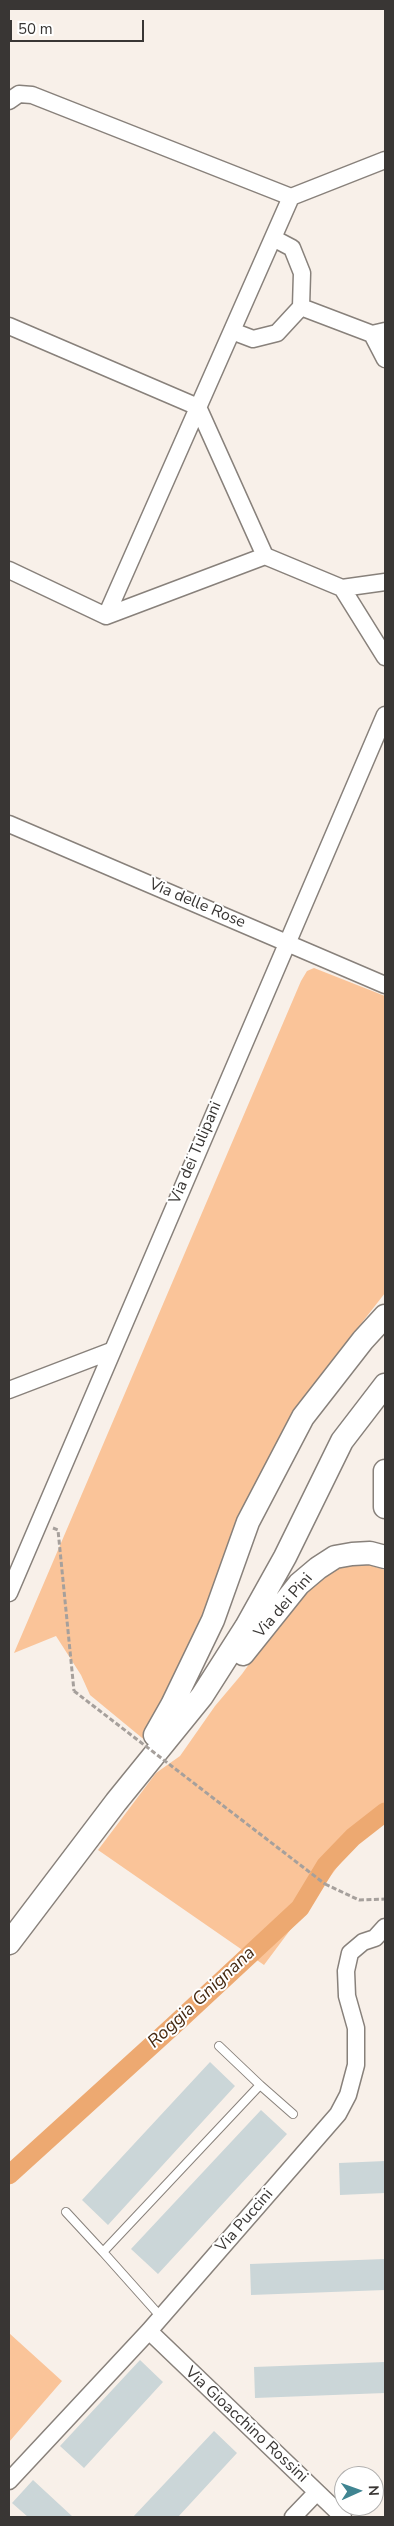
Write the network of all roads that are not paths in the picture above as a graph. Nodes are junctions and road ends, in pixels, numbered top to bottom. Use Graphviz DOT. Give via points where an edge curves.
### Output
graph roads {
  1 [pos="9,101"];
  2 [pos="385,160"];
  3 [pos="291,197"];
  4 [pos="273,238"];
  5 [pos="301,307"];
  6 [pos="9,326"];
  7 [pos="232,331"];
  8 [pos="379,332"];
  9 [pos="385,359"];
  10 [pos="198,408"];
  11 [pos="265,556"];
  12 [pos="9,570"];
  13 [pos="385,582"];
  14 [pos="342,588"];
  15 [pos="106,616"];
  16 [pos="385,657"];
  17 [pos="385,715"];
  18 [pos="9,824"];
  19 [pos="288,942"];
  20 [pos="385,985"];
  21 [pos="385,1316"];
  22 [pos="111,1351"];
  23 [pos="385,1385"];
  24 [pos="9,1390"];
  25 [pos="385,1471"];
  26 [pos="385,1507"];
  27 [pos="385,1557"];
  28 [pos="9,1593"];
  29 [pos="202,1696"];
  30 [pos="116,1802"];
  31 [pos="385,1927"];
  32 [pos="9,1943"];
  33 [pos="219,2046"];
  34 [pos="260,2085"];
  35 [pos="293,2114"];
  36 [pos="66,2212"];
  37 [pos="103,2252"];
  38 [pos="161,2317"];
  39 [pos="149,2331"];
  40 [pos="9,2481"];
  41 [pos="316,2492"];
  42 [pos="293,2517"];
  43 [pos="343,2517"];
  1 -- 3 [label="street" via="19,94 32,95"];
  2 -- 3 [label="street"];
  3 -- 4 [label="street"];
  4 -- 5 [label="street" via="292,248 302,273"];
  4 -- 7 [label="street"];
  5 -- 7 [label="street" via="277,332 253,339"];
  5 -- 8 [label="street"];
  6 -- 10 [label="street"];
  7 -- 10 [label="street"];
  8 -- 9 [label="street"];
  10 -- 11 [label="street"];
  10 -- 15 [label="street"];
  11 -- 14 [label="street"];
  11 -- 15 [label="street"];
  12 -- 15 [label="street"];
  13 -- 14 [label="street"];
  14 -- 16 [label="street"];
  17 -- 19 [label="street, Via dei Tulipani"];
  18 -- 19 [label="street, Via delle Rose"];
  19 -- 20 [label="street, Via delle Rose"];
  19 -- 22 [label="street, Via dei Tulipani"];
  21 -- 30 [label="main road" via="302,1417 248,1522 213,1620 172,1705"];
  22 -- 24 [label="street"];
  22 -- 28 [label="street, Via dei Tulipani"];
  23 -- 29 [label="main road" via="342,1441 285,1557"];
  25 -- 26 [label="main road"];
  27 -- 29 [label="main road, Via dei Pini" via="370,1553 352,1554 334,1557 318,1568 299,1584 238,1661"];
  29 -- 30 [label="main road"];
  30 -- 32 [label="main road"];
  31 -- 38 [label="street, Via Puccini" via="375,1938 363,1942 350,1954 346,1971 347,1996 356,2028 356,2064 348,2095 338,2114"];
  33 -- 34 [label="lane"];
  34 -- 35 [label="lane"];
  34 -- 37 [label="lane"];
  36 -- 37 [label="lane"];
  37 -- 38 [label="lane"];
  38 -- 39 [label="street, Via Puccini"];
  39 -- 40 [label="street, Via Puccini"];
  39 -- 41 [label="street, Via Gioacchino Rossini"];
  41 -- 42 [label="street"];
  41 -- 43 [label="street, Via Gioacchino Rossini"];
}
